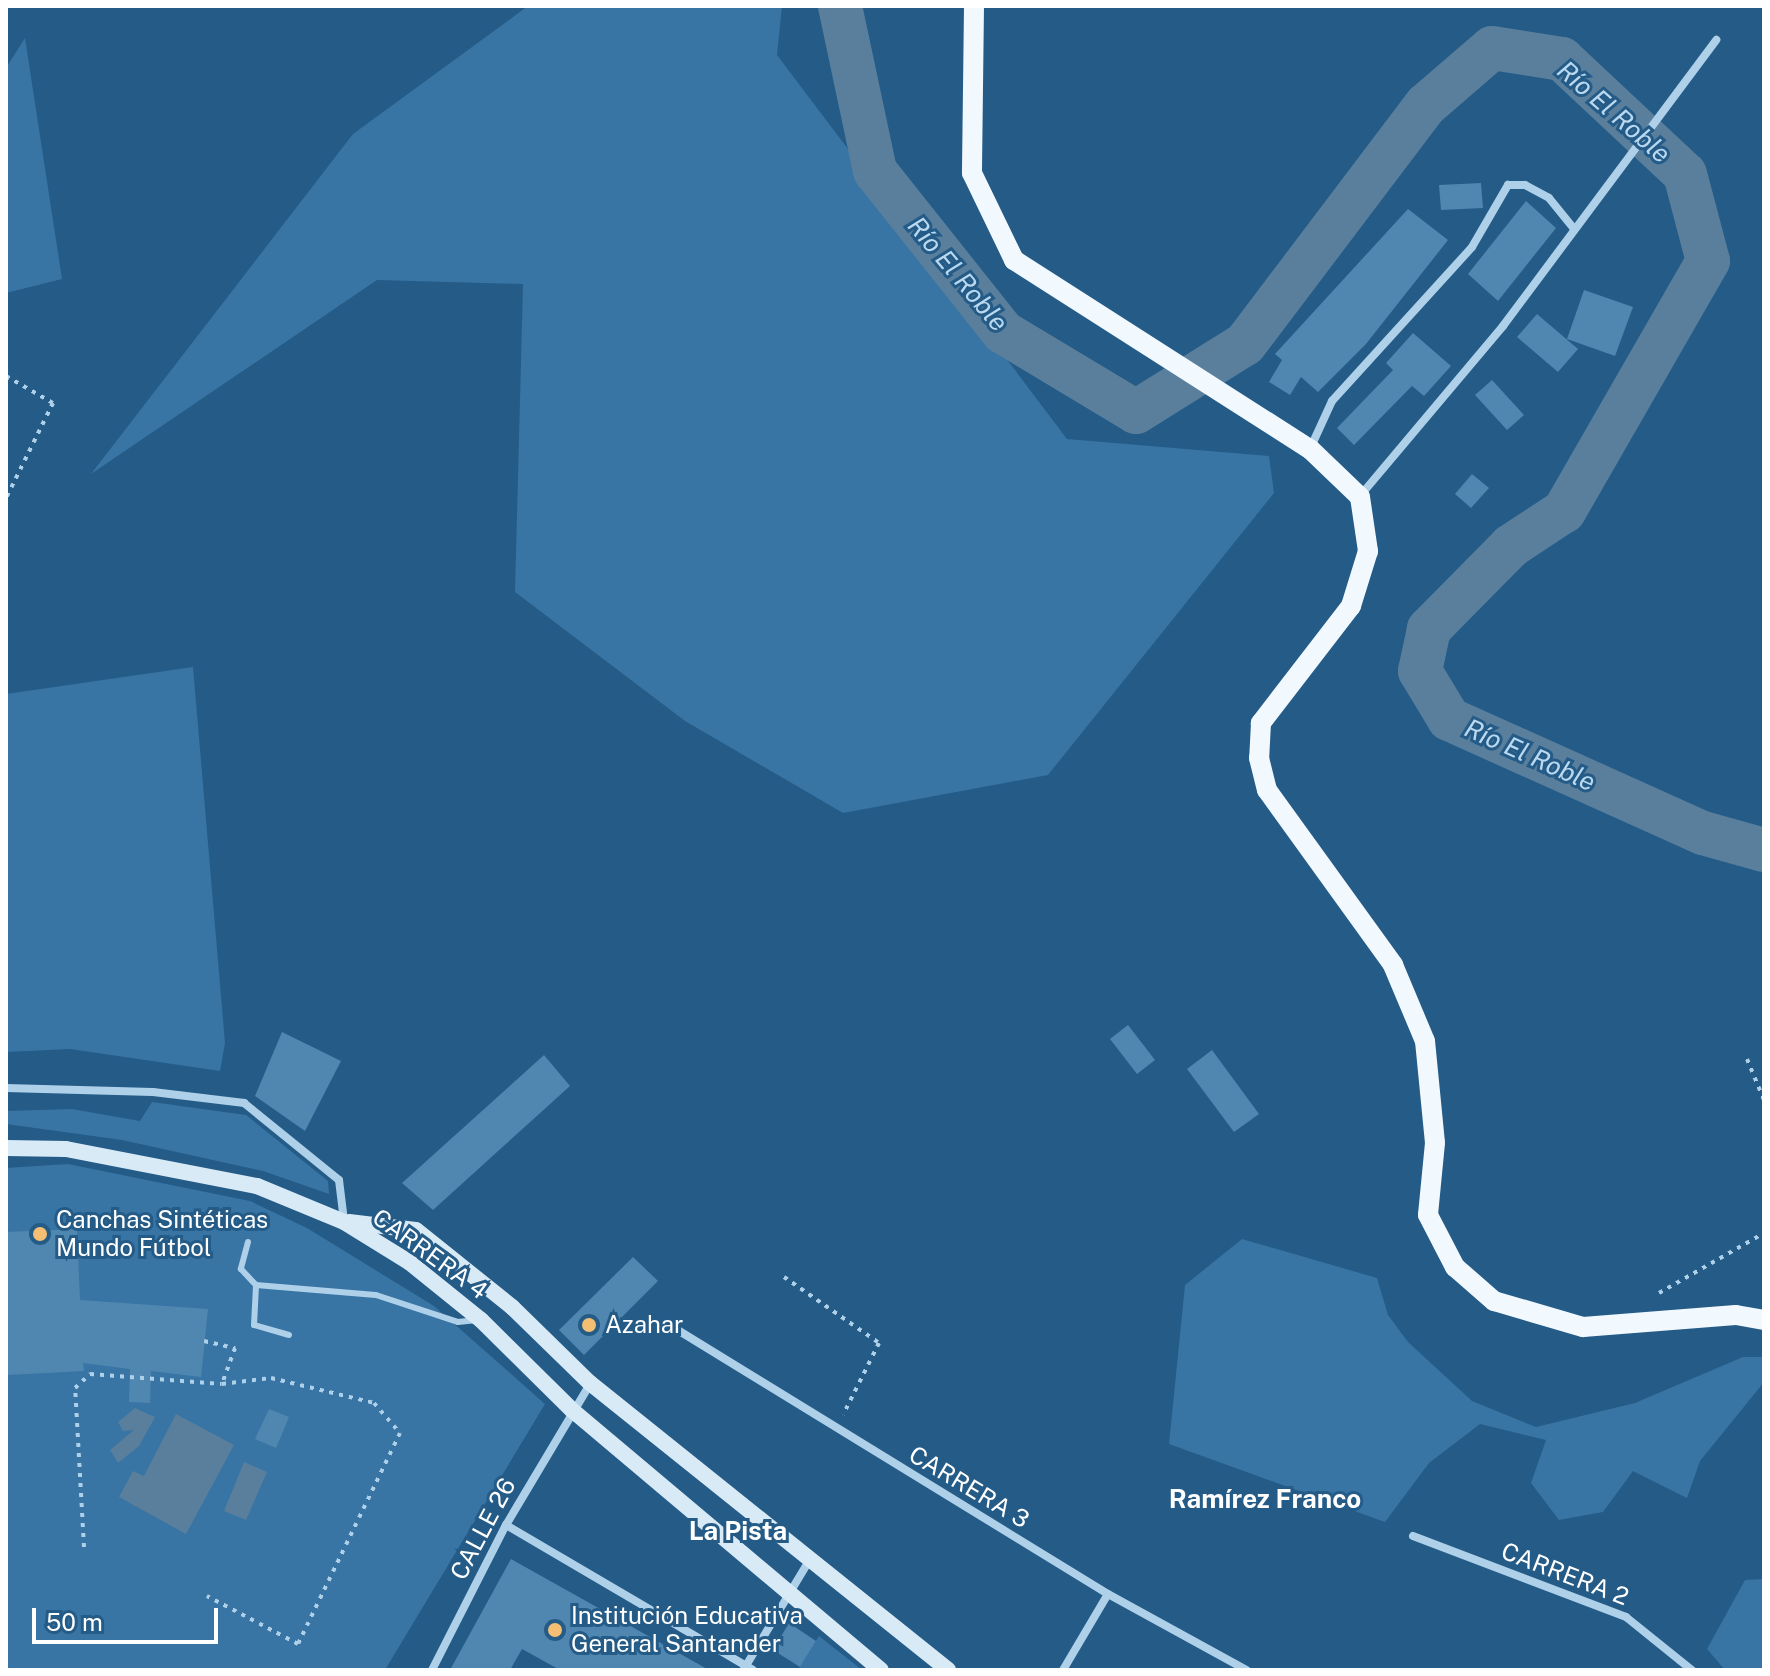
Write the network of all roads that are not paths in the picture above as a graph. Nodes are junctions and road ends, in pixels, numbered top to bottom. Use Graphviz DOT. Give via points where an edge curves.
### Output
graph roads {
  1 [pos="974,6"];
  2 [pos="1716,40"];
  3 [pos="1574,229"];
  4 [pos="1310,449"];
  5 [pos="1360,497"];
  6 [pos="6,1088"];
  7 [pos="6,1148"];
  8 [pos="344,1222"];
  9 [pos="248,1242"];
  10 [pos="256,1285"];
  11 [pos="481,1320"];
  12 [pos="1764,1320"];
  13 [pos="676,1329"];
  14 [pos="289,1335"];
  15 [pos="590,1383"];
  16 [pos="572,1410"];
  17 [pos="506,1525"];
  18 [pos="1413,1536"];
  19 [pos="809,1561"];
  20 [pos="1108,1594"];
  21 [pos="788,1595"];
  22 [pos="747,1669"];
  23 [pos="432,1670"];
  24 [pos="881,1670"];
  25 [pos="948,1670"];
  26 [pos="1063,1670"];
  27 [pos="1246,1670"];
  28 [pos="1692,1670"];
  1 -- 4 [label="main road" via="972,173 1014,260"];
  2 -- 3 [label="street"];
  3 -- 4 [label="street" via="1549,198 1525,185 1508,185 1472,247 1332,401"];
  3 -- 5 [label="street" via="1503,326"];
  4 -- 5 [label="main road"];
  5 -- 12 [label="main road" via="1368,551 1351,606 1261,723 1259,758 1267,790 1393,965 1425,1041 1435,1143 1428,1215 1455,1267 1494,1301 1533,1316 1583,1327 1736,1315"];
  6 -- 8 [label="street" via="153,1092 244,1103 339,1180"];
  7 -- 8 [label="main road" via="66,1149 257,1186"];
  8 -- 11 [label="main road, CARRERA 4" via="409,1262"];
  8 -- 15 [label="main road, CARRERA 4" via="416,1230 512,1307"];
  9 -- 10 [label="lane" via="241,1269"];
  10 -- 11 [label="lane" via="376,1295 458,1322"];
  10 -- 14 [label="lane" via="254,1325"];
  11 -- 16 [label="main road, CARRERA 4"];
  13 -- 20 [label="street, CARRERA 3"];
  15 -- 16 [label="street, CALLE 26"];
  15 -- 19 [label="main road, CARRERA 4"];
  16 -- 17 [label="street, CALLE 26"];
  16 -- 21 [label="main road, CARRERA 4"];
  17 -- 22 [label="street"];
  17 -- 23 [label="street, CALLE 26"];
  18 -- 28 [label="street, CARRERA 2" via="1626,1617"];
  19 -- 21 [label="street"];
  19 -- 25 [label="main road, CARRERA 4"];
  20 -- 26 [label="street"];
  20 -- 27 [label="street, CARRERA 3"];
  21 -- 22 [label="street"];
  21 -- 24 [label="main road, CARRERA 4"];
}
